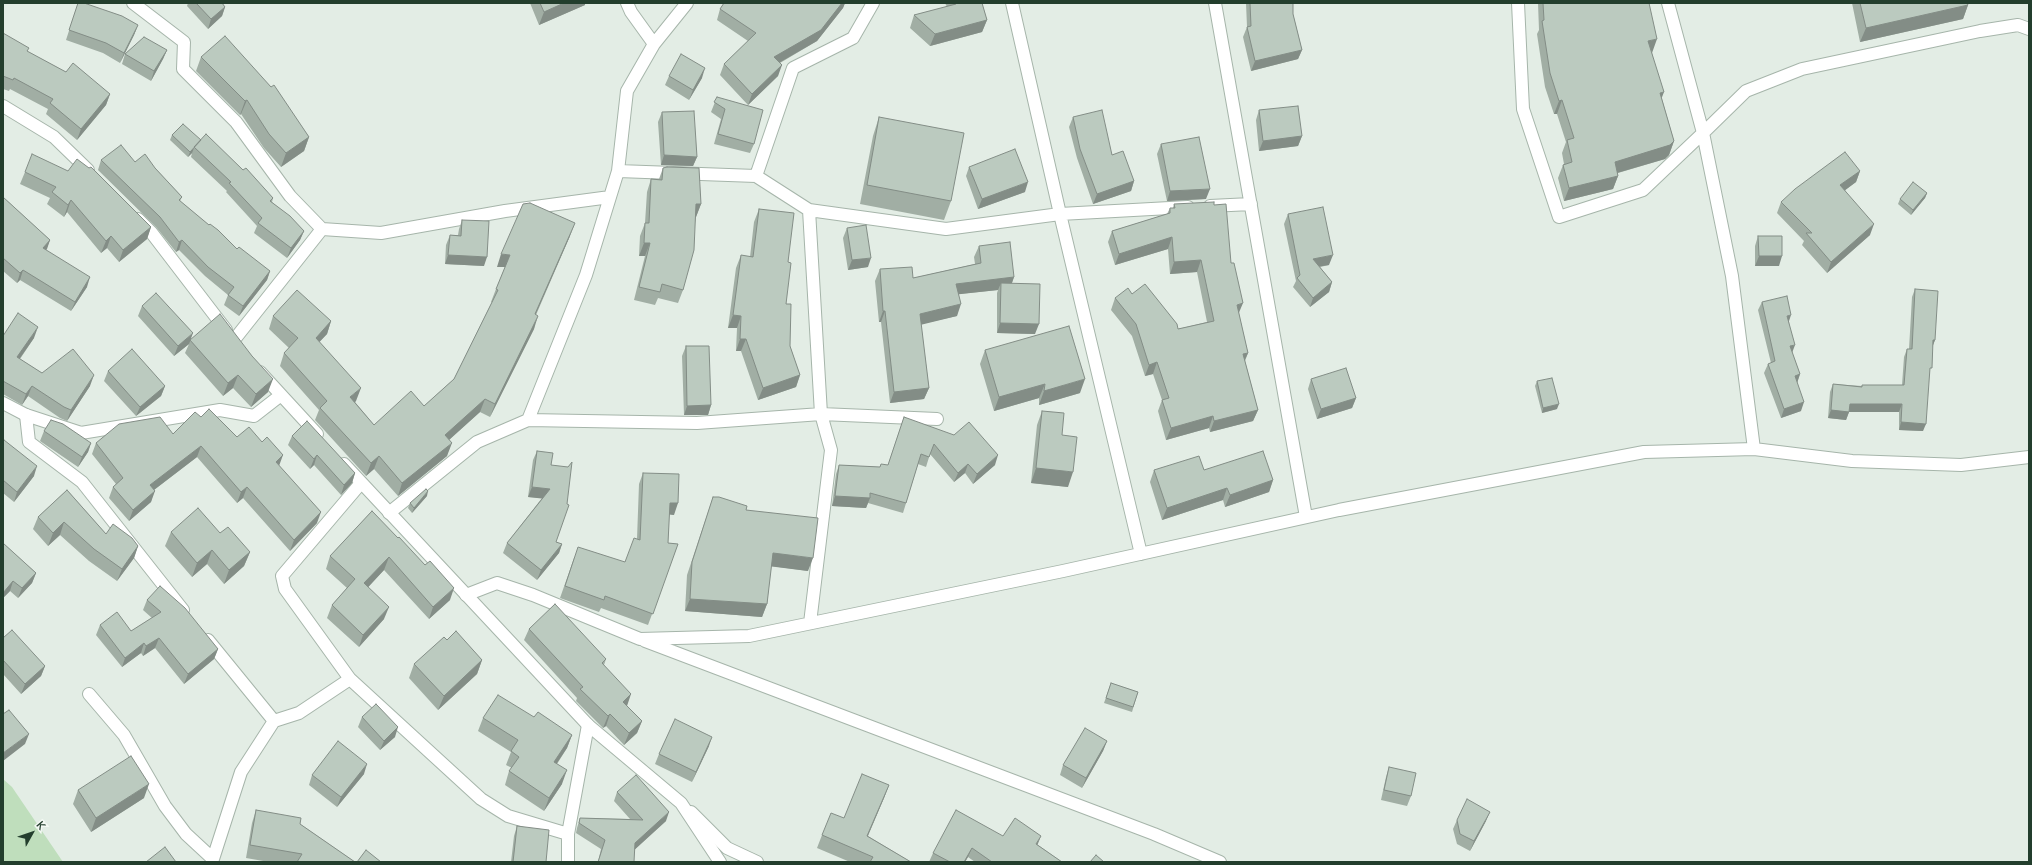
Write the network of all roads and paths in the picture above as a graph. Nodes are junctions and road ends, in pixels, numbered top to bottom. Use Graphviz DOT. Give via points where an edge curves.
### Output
graph roads {
  1 [pos="133,3"];
  2 [pos="627,3"];
  3 [pos="687,3"];
  4 [pos="873,3"];
  5 [pos="1012,3"];
  6 [pos="1215,3"];
  7 [pos="1518,3"];
  8 [pos="1668,3"];
  9 [pos="2029,29"];
  10 [pos="654,44"];
  11 [pos="3,106"];
  12 [pos="1703,133"];
  13 [pos="618,170"];
  14 [pos="94,176"];
  15 [pos="756,176"];
  16 [pos="610,197"];
  17 [pos="1251,204"];
  18 [pos="128,210"];
  19 [pos="809,210"];
  20 [pos="1060,214"];
  21 [pos="322,229"];
  22 [pos="234,340"];
  23 [pos="243,352"];
  24 [pos="253,364"];
  25 [pos="281,395"];
  26 [pos="3,403"];
  27 [pos="821,414"];
  28 [pos="26,415"];
  29 [pos="937,419"];
  30 [pos="528,420"];
  31 [pos="324,442"];
  32 [pos="1754,449"];
  33 [pos="334,454"];
  34 [pos="2029,457"];
  35 [pos="361,483"];
  36 [pos="389,513"];
  37 [pos="1306,517"];
  38 [pos="1141,554"];
  39 [pos="466,595"];
  40 [pos="192,620"];
  41 [pos="810,623"];
  42 [pos="202,632"];
  43 [pos="640,639"];
  44 [pos="350,679"];
  45 [pos="89,694"];
  46 [pos="274,720"];
  47 [pos="588,725"];
  48 [pos="681,803"];
  49 [pos="568,834"];
  50 [pos="215,861"];
  51 [pos="568,862"];
  52 [pos="720,862"];
  53 [pos="757,862"];
  54 [pos="1220,862"];
  1 -- 21 [label="street" via="184,42 183,69 236,122 290,196"];
  2 -- 10 [label="street" via="630,12"];
  3 -- 10 [label="street"];
  4 -- 15 [label="street" via="853,38 793,68"];
  5 -- 20 [label="street"];
  6 -- 17 [label="street"];
  7 -- 12 [label="street" via="1523,109 1559,217 1643,190"];
  8 -- 12 [label="street"];
  9 -- 12 [label="street" via="2018,25 1980,31 1802,69 1746,91"];
  10 -- 13 [label="street" via="627,91"];
  11 -- 14 [label="street" via="54,137"];
  12 -- 32 [label="street" via="1732,276"];
  13 -- 15 [label="street"];
  13 -- 16 [label="street"];
  15 -- 19 [label="street"];
  16 -- 21 [label="street" via="505,211 381,233"];
  16 -- 30 [label="street" via="586,274"];
  17 -- 20 [label="street"];
  17 -- 37 [label="street"];
  18 -- 22 [label="street" via="151,232"];
  19 -- 20 [label="street" via="946,229"];
  19 -- 27 [label="street"];
  20 -- 38 [label="street"];
  21 -- 22 [label="street"];
  22 -- 23 [label="street"];
  24 -- 25 [label="street"];
  25 -- 28 [label="street" via="254,416 220,410 81,433"];
  25 -- 31 [label="street"];
  26 -- 28 [label="street"];
  27 -- 29 [label="street"];
  27 -- 30 [label="street" via="697,423"];
  27 -- 41 [label="street" via="831,450"];
  28 -- 40 [label="street" via="29,442 82,482"];
  30 -- 36 [label="street" via="476,442"];
  32 -- 34 [label="street" via="1852,461 1961,465"];
  32 -- 37 [label="street" via="1644,452"];
  33 -- 35 [label="street"];
  35 -- 36 [label="street"];
  35 -- 44 [label="street" via="282,576 285,589"];
  36 -- 39 [label="street"];
  37 -- 38 [label="street"];
  38 -- 41 [label="street"];
  39 -- 43 [label="street" via="497,583"];
  39 -- 47 [label="street"];
  41 -- 43 [label="street" via="749,636"];
  42 -- 46 [label="street"];
  43 -- 54 [label="street" via="1154,834"];
  44 -- 46 [label="street" via="299,713"];
  44 -- 49 [label="street" via="481,799 508,816"];
  45 -- 50 [label="street" via="124,735 165,806 186,834"];
  46 -- 50 [label="street" via="241,772"];
  47 -- 48 [label="street"];
  47 -- 49 [label="street"];
  48 -- 52 [label="street"];
  48 -- 53 [label="street" via="727,848"];
  49 -- 51 [label="street"];
}
